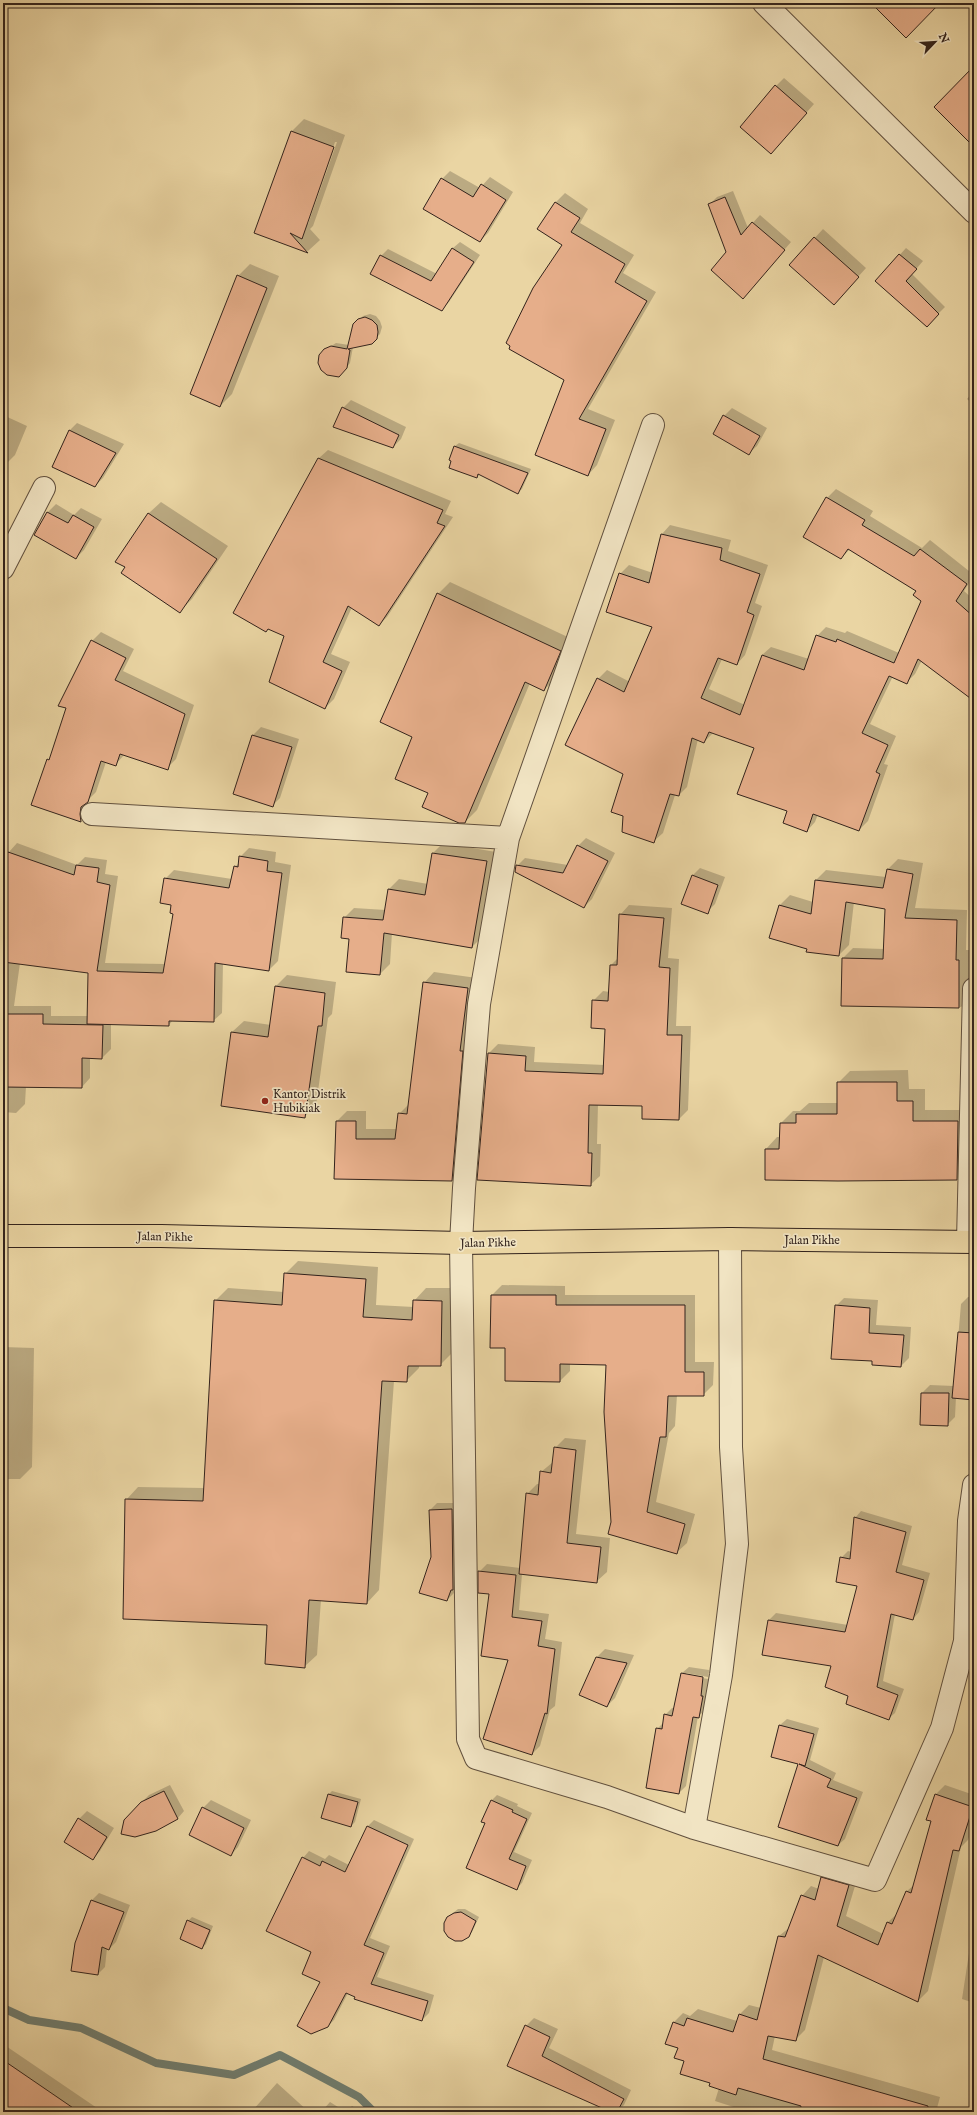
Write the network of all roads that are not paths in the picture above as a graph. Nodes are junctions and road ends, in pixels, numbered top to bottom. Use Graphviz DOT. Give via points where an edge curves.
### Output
graph roads {
  1 [pos="764,3"];
  2 [pos="974,212"];
  3 [pos="653,425"];
  4 [pos="44,488"];
  5 [pos="3,568"];
  6 [pos="92,814"];
  7 [pos="508,838"];
  8 [pos="974,989"];
  9 [pos="3,1236"];
  10 [pos="730,1239"];
  11 [pos="971,1242"];
  12 [pos="461,1243"];
  13 [pos="974,1485"];
  14 [pos="694,1828"];
  1 -- 2 [label="street"];
  3 -- 7 [label="street"];
  4 -- 5 [label="street"];
  6 -- 7 [label="street"];
  7 -- 12 [label="street" via="479,1004"];
  8 -- 11 [label="street"];
  9 -- 12 [label="highway, Jalan Pikhe" via="161,1236"];
  10 -- 11 [label="highway, Jalan Pikhe"];
  10 -- 12 [label="highway, Jalan Pikhe"];
  10 -- 14 [label="street" via="731,1447 737,1544 720,1675"];
  12 -- 14 [label="street" via="468,1739 471,1749 476,1758 607,1797"];
  13 -- 14 [label="street" via="965,1641 942,1728 875,1880"];
}
